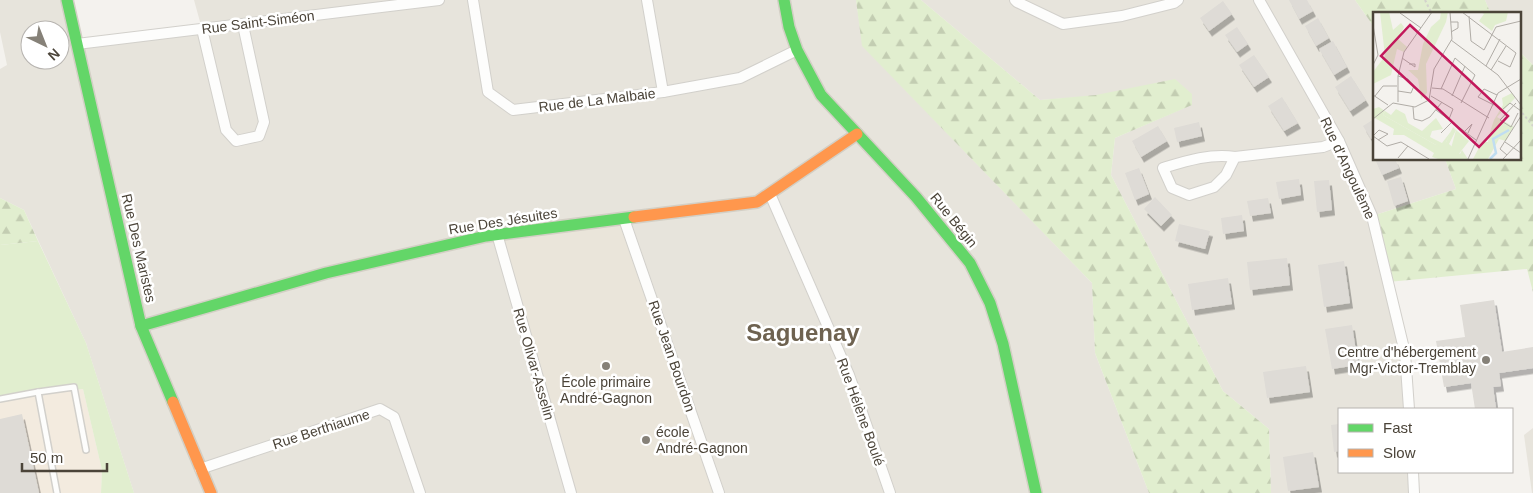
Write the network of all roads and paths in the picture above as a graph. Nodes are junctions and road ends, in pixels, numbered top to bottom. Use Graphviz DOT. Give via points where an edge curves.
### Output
graph roads {
  1 [pos="67,0"];
  2 [pos="439,0"];
  3 [pos="473,0"];
  4 [pos="647,0"];
  5 [pos="784,0"];
  6 [pos="1015,0"];
  7 [pos="1178,0"];
  8 [pos="1259,0"];
  9 [pos="1425,0"];
  10 [pos="418,1"];
  11 [pos="1431,12"];
  12 [pos="243,25"];
  13 [pos="202,29"];
  14 [pos="77,44"];
  15 [pos="797,50"];
  16 [pos="663,92"];
  17 [pos="1520,110"];
  18 [pos="1533,126"];
  19 [pos="857,134"];
  20 [pos="1339,141"];
  21 [pos="1235,157"];
  22 [pos="770,194"];
  23 [pos="624,219"];
  24 [pos="497,234"];
  25 [pos="141,326"];
  26 [pos="38,392"];
  27 [pos="0,400"];
  28 [pos="1409,408"];
  29 [pos="86,450"];
  30 [pos="200,469"];
  31 [pos="1413,473"];
  32 [pos="56,493"];
  33 [pos="211,493"];
  34 [pos="420,493"];
  35 [pos="571,493"];
  36 [pos="719,493"];
  37 [pos="890,493"];
  38 [pos="1036,493"];
  39 [pos="1414,493"];
  1 -- 14 [label="street, Rue Des Maristes"];
  2 -- 10 [label="street, Rue Saint-Siméon"];
  3 -- 16 [label="street, Rue de La Malbaie" via="488,92 513,110"];
  4 -- 16 [label="street"];
  5 -- 15 [label="street, Rue Bégin"];
  6 -- 7 [label="street" via="1064,24 1122,16"];
  8 -- 20 [label="street, Rue d'Angoulème"];
  9 -- 11 [label="path"];
  10 -- 12 [label="street, Rue Saint-Siméon"];
  12 -- 13 [label="street, Rue Saint-Siméon"];
  12 -- 13 [label="street" via="264,122 259,136 236,141 226,130"];
  13 -- 14 [label="street, Rue Saint-Siméon"];
  14 -- 25 [label="street, Rue Des Maristes"];
  15 -- 16 [label="street, Rue de La Malbaie" via="740,78"];
  15 -- 19 [label="street, Rue Bégin" via="820,94"];
  17 -- 18 [label="path"];
  19 -- 22 [label="street, Rue Des Jésuites"];
  19 -- 38 [label="street, Rue Bégin" via="916,197 970,263 990,303 1003,344"];
  20 -- 21 [label="street" via="1323,147"];
  20 -- 28 [label="street, Rue d'Angoulème" via="1372,216 1405,353"];
  21 -- 21 [label="street" via="1192,160 1163,168 1172,188 1190,195 1214,187 1226,175"];
  22 -- 23 [label="street, Rue Des Jésuites" via="756,202"];
  22 -- 37 [label="street, Rue Hélène Boulé" via="849,374"];
  23 -- 24 [label="street, Rue Des Jésuites"];
  23 -- 36 [label="street, Rue Jean Bourdon"];
  24 -- 25 [label="street, Rue Des Jésuites" via="326,273"];
  24 -- 35 [label="street, Rue Olivar-Asselin"];
  25 -- 30 [label="street, Rue Des Maristes"];
  26 -- 27 [label="lane"];
  26 -- 29 [label="lane" via="74,386"];
  26 -- 32 [label="lane"];
  30 -- 33 [label="street, Rue Des Maristes"];
  30 -- 34 [label="street, Rue Berthiaume" via="380,410 394,417"];
  31 -- 39 [label="street"];
}
